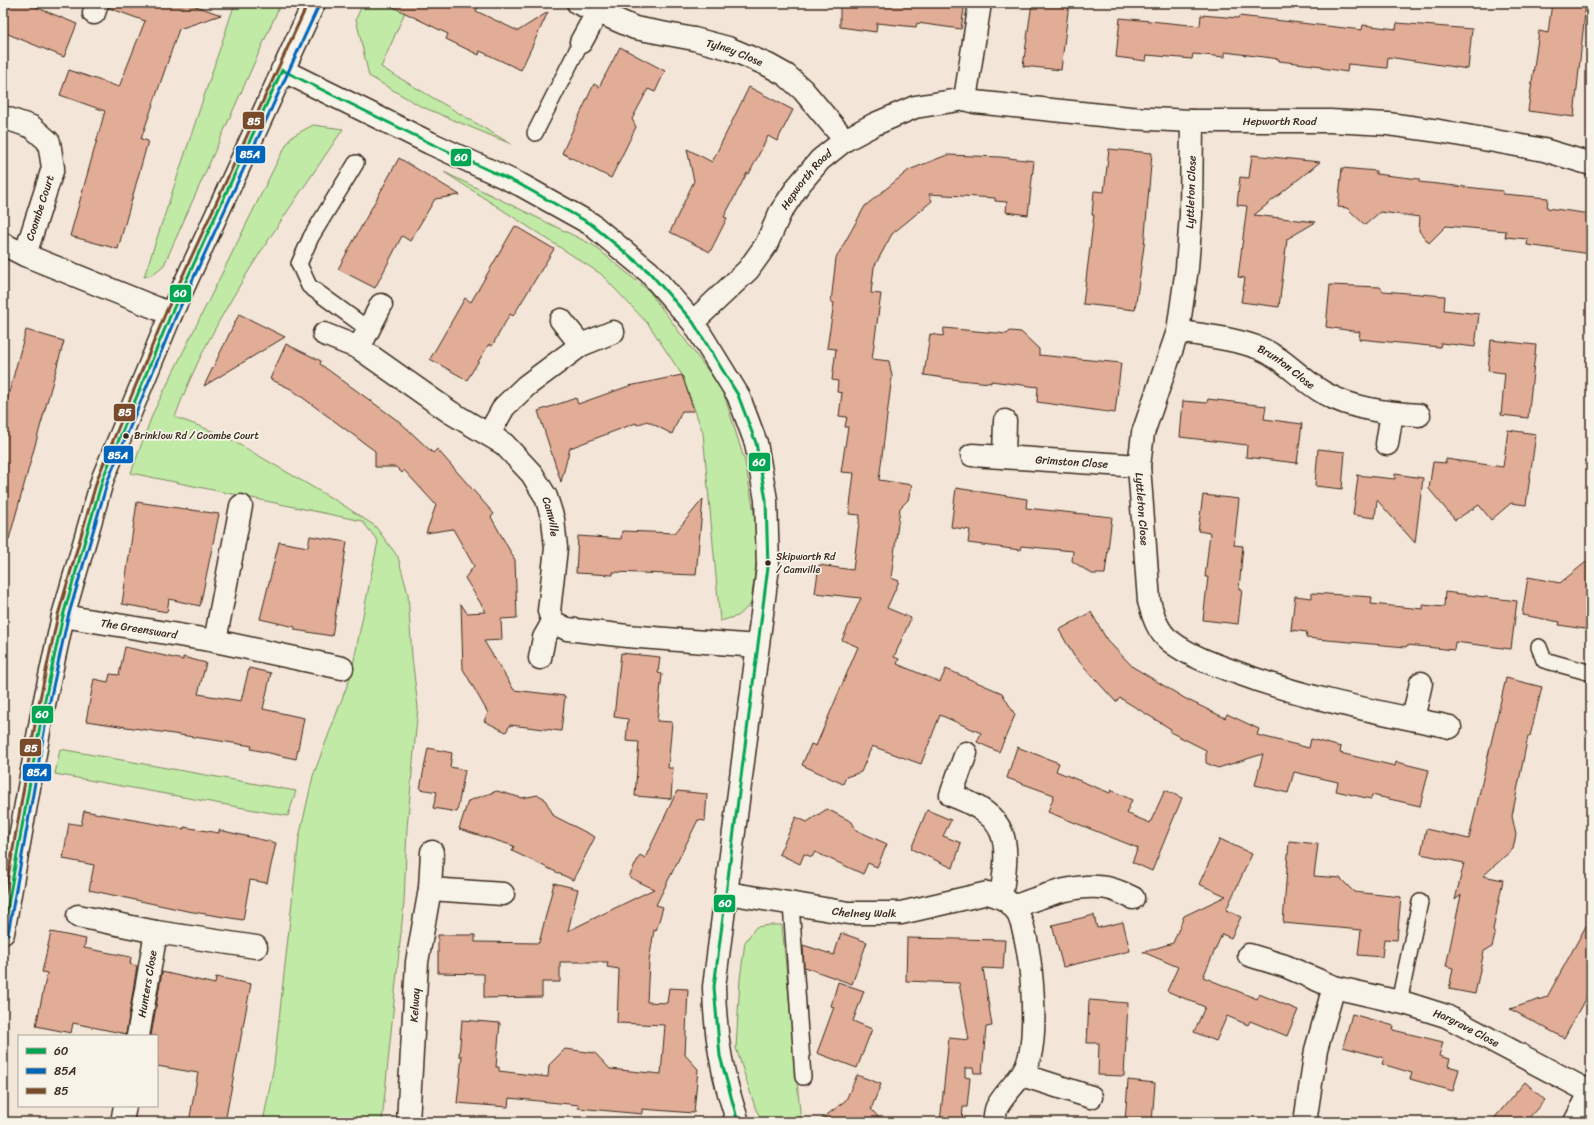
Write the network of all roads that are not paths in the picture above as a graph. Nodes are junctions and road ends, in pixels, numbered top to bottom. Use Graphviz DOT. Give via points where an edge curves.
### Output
graph roads {
  1 [pos="314,3"];
  2 [pos="578,3"];
  3 [pos="980,3"];
  4 [pos="597,13"];
  5 [pos="582,42"];
  6 [pos="282,70"];
  7 [pos="965,99"];
  8 [pos="3,117"];
  9 [pos="1192,121"];
  10 [pos="535,133"];
  11 [pos="845,140"];
  12 [pos="356,163"];
  13 [pos="1591,164"];
  14 [pos="3,244"];
  15 [pos="24,255"];
  16 [pos="381,305"];
  17 [pos="171,314"];
  18 [pos="560,320"];
  19 [pos="692,322"];
  20 [pos="1178,331"];
  21 [pos="613,332"];
  22 [pos="324,334"];
  23 [pos="363,339"];
  24 [pos="581,345"];
  25 [pos="1392,413"];
  26 [pos="1419,415"];
  27 [pos="1005,421"];
  28 [pos="489,434"];
  29 [pos="1387,444"];
  30 [pos="972,455"];
  31 [pos="1004,457"];
  32 [pos="1139,466"];
  33 [pos="241,506"];
  34 [pos="63,616"];
  35 [pos="553,622"];
  36 [pos="215,641"];
  37 [pos="757,646"];
  38 [pos="1539,648"];
  39 [pos="540,658"];
  40 [pos="342,668"];
  41 [pos="1591,673"];
  42 [pos="1421,683"];
  43 [pos="1413,719"];
  44 [pos="1450,727"];
  45 [pos="966,753"];
  46 [pos="432,852"];
  47 [pos="430,889"];
  48 [pos="727,893"];
  49 [pos="503,894"];
  50 [pos="1133,898"];
  51 [pos="1007,902"];
  52 [pos="1420,902"];
  53 [pos="791,904"];
  54 [pos="78,916"];
  55 [pos="156,932"];
  56 [pos="3,933"];
  57 [pos="256,947"];
  58 [pos="1249,955"];
  59 [pos="1334,987"];
  60 [pos="1399,1002"];
  61 [pos="138,1035"];
  62 [pos="1022,1075"];
  63 [pos="803,1077"];
  64 [pos="1591,1091"];
  65 [pos="1091,1097"];
  66 [pos="125,1107"];
  67 [pos="122,1122"];
  68 [pos="408,1122"];
  69 [pos="738,1122"];
  70 [pos="994,1122"];
  71 [pos="1305,1122"];
  72 [pos="1575,1122"];
  1 -- 6 [label="street"];
  2 -- 4 [label="street, Tylney Close"];
  3 -- 7 [label="street"];
  4 -- 5 [label="street"];
  4 -- 11 [label="street, Tylney Close" via="635,28 728,48 768,65 786,75 804,90"];
  5 -- 10 [label="lane"];
  6 -- 17 [label="street"];
  6 -- 19 [label="street" via="522,185 591,224 649,272"];
  7 -- 9 [label="street, Hepworth Road" via="1130,118"];
  7 -- 11 [label="street, Hepworth Road" via="915,106"];
  8 -- 15 [label="street, Coombe Court" via="32,127 49,142 53,168"];
  9 -- 13 [label="street, Hepworth Road" via="1330,121 1388,124 1439,130 1544,150"];
  9 -- 20 [label="street, Lyttleton Close" via="1191,215"];
  11 -- 19 [label="street, Hepworth Road" via="820,160 798,186 780,213 766,245 748,270"];
  12 -- 23 [label="lane" via="311,237 299,264 309,286"];
  14 -- 15 [label="street, Coombe Court"];
  15 -- 17 [label="street, Coombe Court"];
  16 -- 23 [label="street"];
  17 -- 34 [label="street" via="103,478"];
  18 -- 24 [label="street"];
  19 -- 37 [label="street" via="738,395 756,443 766,500 768,567"];
  20 -- 25 [label="street, Brunton Close" via="1259,348 1278,358 1324,393 1351,404"];
  20 -- 32 [label="street, Lyttleton Close" via="1143,434"];
  21 -- 24 [label="street"];
  22 -- 23 [label="street, Camville"];
  23 -- 28 [label="street, Camville" via="450,412"];
  24 -- 28 [label="street" via="526,386 504,407"];
  25 -- 26 [label="street, Brunton Close"];
  25 -- 29 [label="street"];
  27 -- 31 [label="street"];
  28 -- 35 [label="street, Camville" via="520,459 546,497 553,519 556,548 549,611"];
  30 -- 31 [label="street, Grimston Close"];
  31 -- 32 [label="street, Grimston Close"];
  32 -- 43 [label="street, Lyttleton Close" via="1149,601 1155,622 1168,640 1188,653 1268,684 1326,701"];
  33 -- 36 [label="street"];
  34 -- 36 [label="street, The Greensward"];
  34 -- 56 [label="street" via="43,709"];
  35 -- 37 [label="street" via="567,629"];
  35 -- 39 [label="street" via="544,638"];
  36 -- 40 [label="street, The Greensward"];
  37 -- 48 [label="street"];
  38 -- 41 [label="lane" via="1544,660"];
  42 -- 43 [label="street"];
  43 -- 44 [label="street, Lyttleton Close"];
  45 -- 51 [label="street" via="951,795 988,813 1002,832"];
  46 -- 47 [label="street, Kelway"];
  47 -- 49 [label="street"];
  47 -- 68 [label="street, Kelway" via="417,962"];
  48 -- 53 [label="street, Chelney Walk"];
  48 -- 69 [label="street" via="714,987 715,1030 722,1072"];
  50 -- 51 [label="street, Chelney Walk" via="1106,888 1092,887"];
  51 -- 53 [label="street, Chelney Walk" via="988,893 901,913 849,913"];
  51 -- 62 [label="street" via="1023,925 1032,975 1033,1029 1029,1059"];
  52 -- 60 [label="lane"];
  53 -- 63 [label="lane"];
  54 -- 55 [label="street"];
  55 -- 57 [label="street"];
  55 -- 61 [label="street, Hunters Close"];
  58 -- 59 [label="street, Hargrave Close" via="1285,966"];
  59 -- 60 [label="street, Hargrave Close"];
  59 -- 71 [label="street" via="1316,1050"];
  60 -- 64 [label="street, Hargrave Close" via="1446,1016"];
  62 -- 65 [label="street"];
  62 -- 70 [label="street" via="996,1108"];
  64 -- 72 [label="street"];
  66 -- 67 [label="street"];
}
